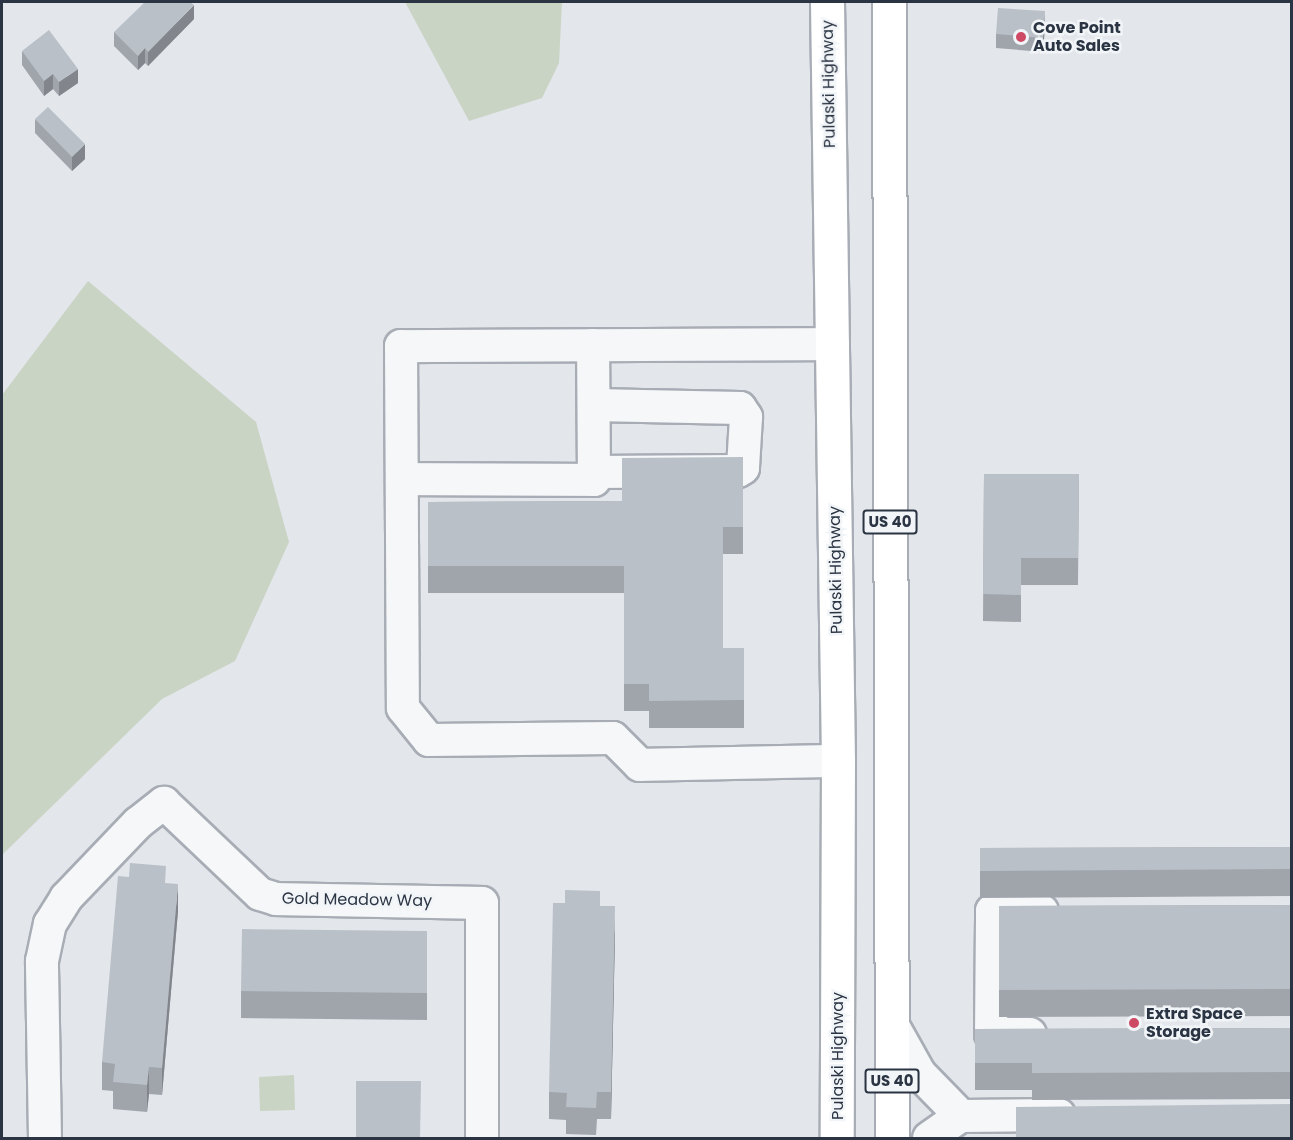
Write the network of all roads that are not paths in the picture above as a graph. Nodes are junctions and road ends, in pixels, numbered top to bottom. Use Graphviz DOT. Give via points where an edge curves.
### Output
graph roads {
  1 [pos="827,2"];
  2 [pos="889,2"];
  3 [pos="833,344"];
  4 [pos="593,345"];
  5 [pos="594,405"];
  6 [pos="594,472"];
  7 [pos="402,479"];
  8 [pos="838,762"];
  9 [pos="1076,911"];
  10 [pos="892,1024"];
  11 [pos="1060,1034"];
  12 [pos="1094,1115"];
  13 [pos="961,1116"];
  14 [pos="45,1138"];
  15 [pos="482,1138"];
  16 [pos="837,1138"];
  17 [pos="892,1138"];
  18 [pos="929,1138"];
  1 -- 3 [label="highway, Pulaski Highway"];
  2 -- 10 [label="highway, US 40"];
  3 -- 4 [label="street"];
  3 -- 8 [label="highway, Pulaski Highway"];
  4 -- 5 [label="street"];
  4 -- 7 [label="street" via="401,346"];
  5 -- 6 [label="street"];
  5 -- 6 [label="street" via="740,408 746,417 743,468 738,471"];
  6 -- 7 [label="street" via="594,480"];
  7 -- 8 [label="street" via="403,708 429,740 613,738 640,765"];
  8 -- 16 [label="highway, Pulaski Highway"];
  9 -- 11 [label="street" via="992,911 991,1034"];
  10 -- 13 [label="street" via="920,1074"];
  10 -- 17 [label="highway, US 40"];
  12 -- 13 [label="street"];
  13 -- 18 [label="street"];
  14 -- 15 [label="street, Gold Meadow Way" via="42,961 50,924 66,898 138,823 164,803 260,894 276,899 482,903"];
}
